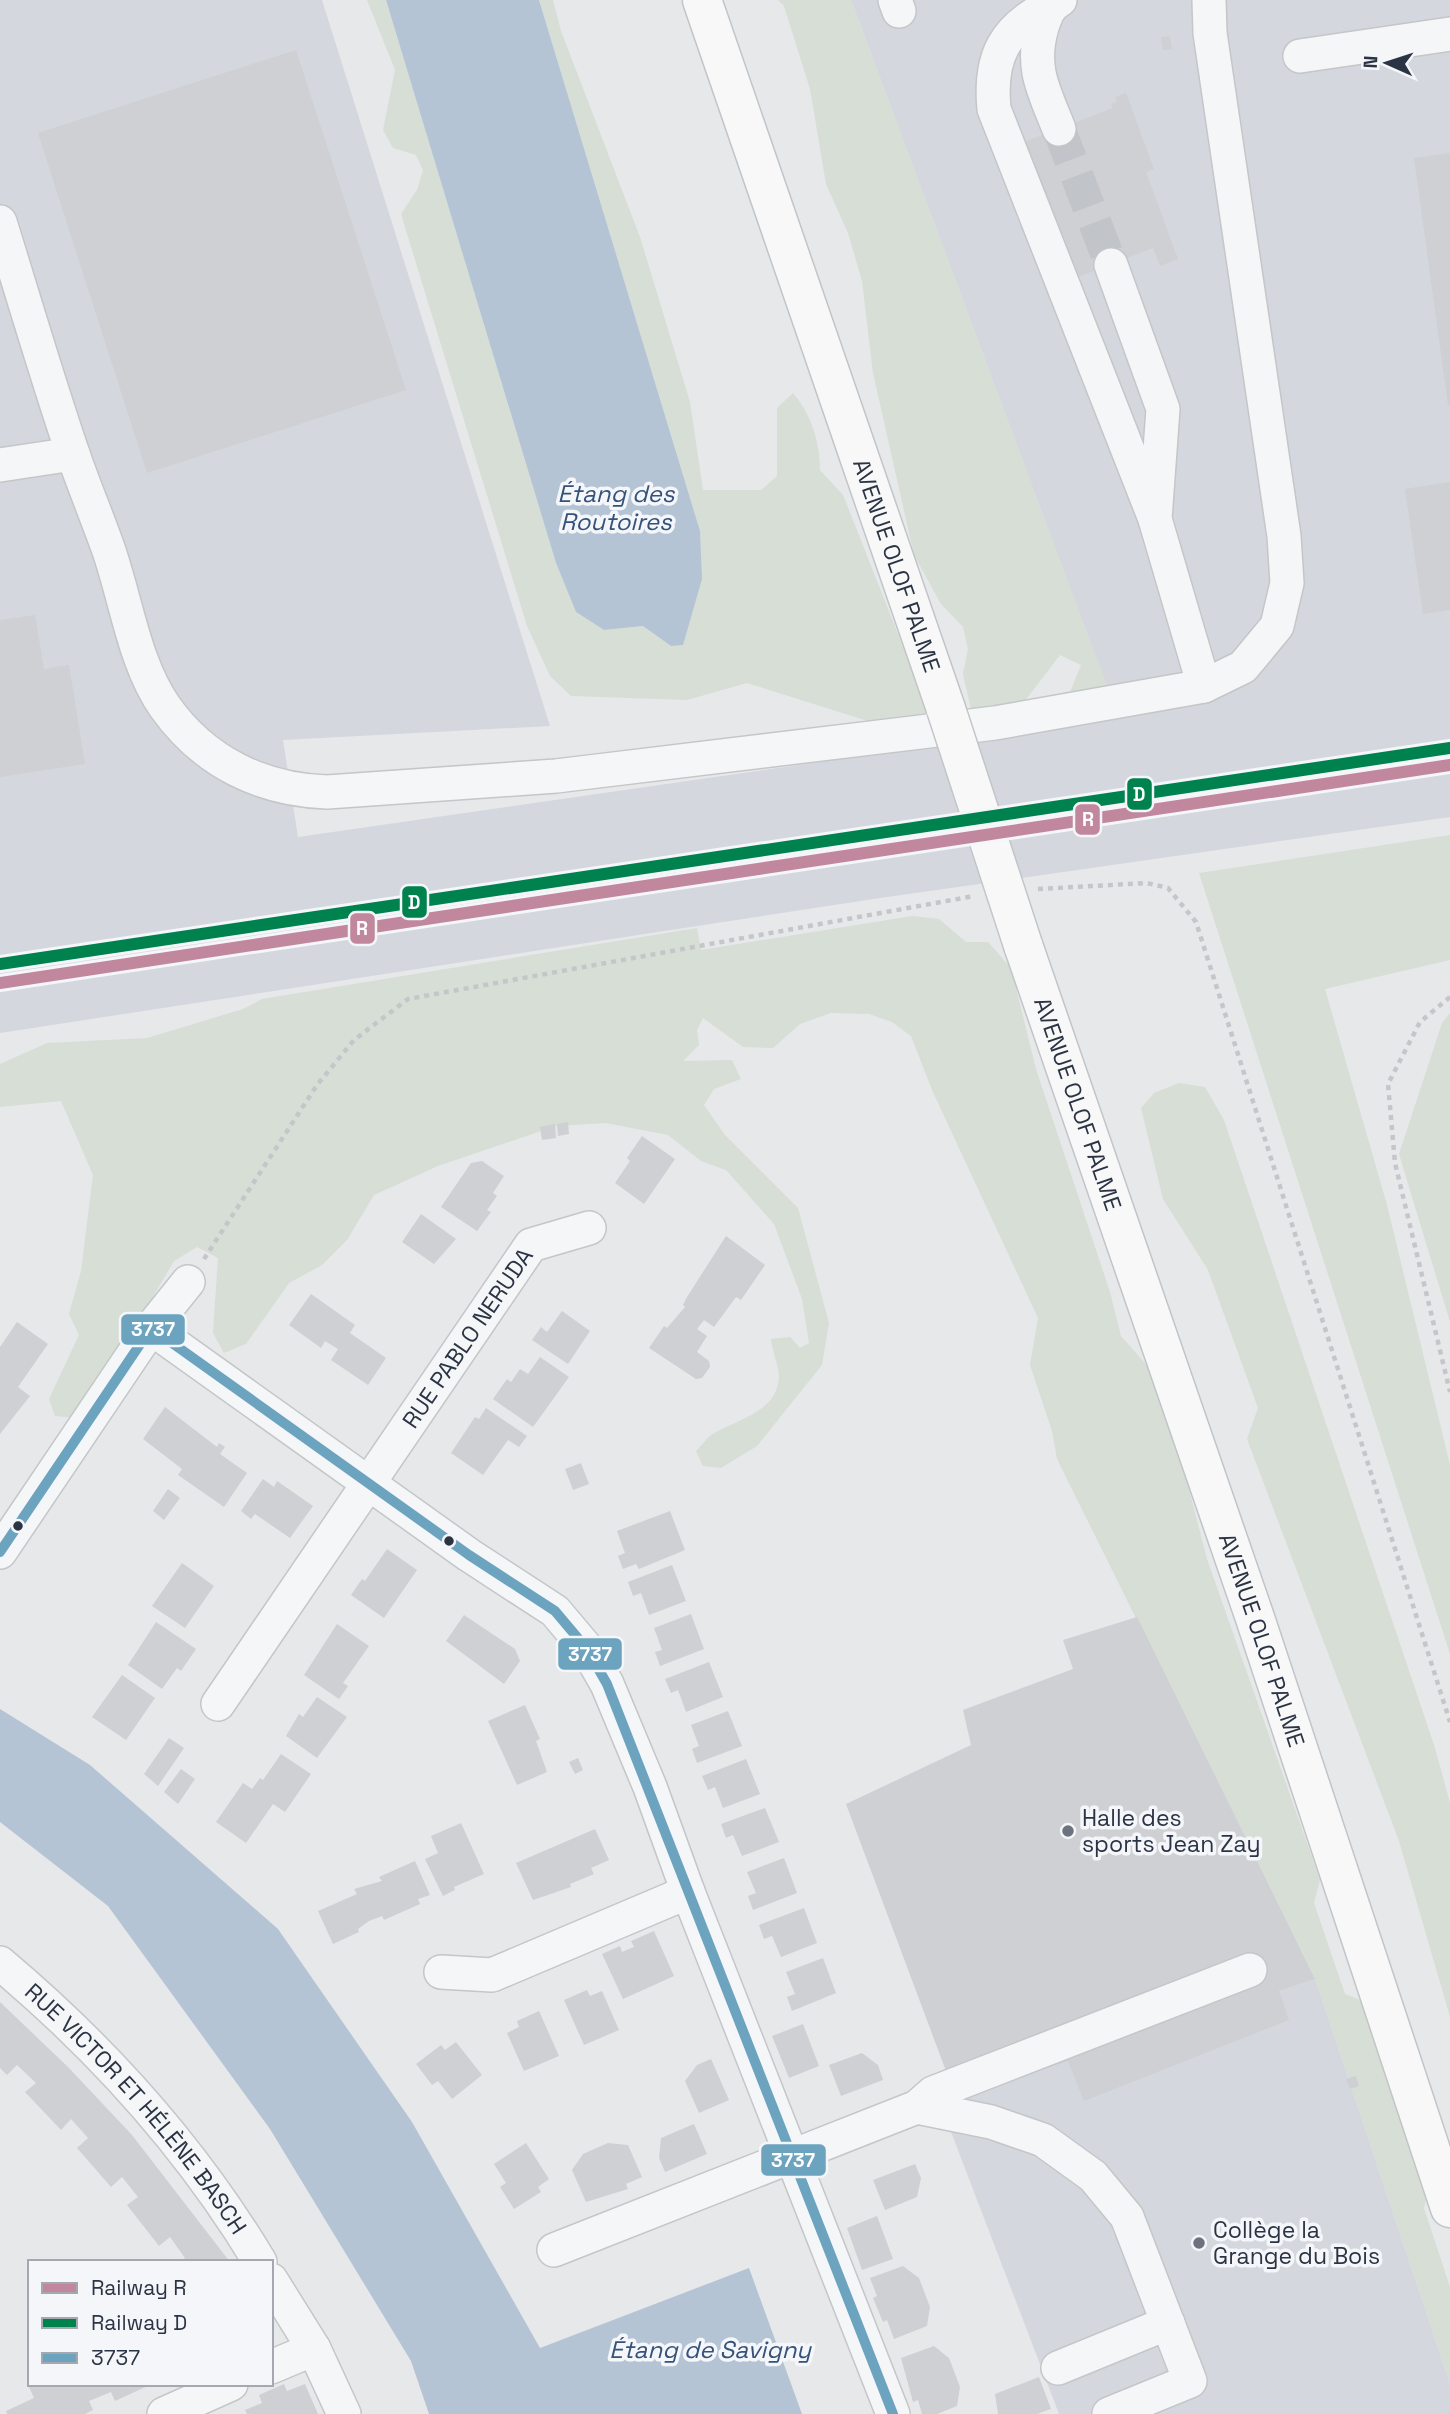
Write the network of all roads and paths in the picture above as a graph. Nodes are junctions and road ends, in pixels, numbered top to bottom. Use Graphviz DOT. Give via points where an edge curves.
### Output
graph roads {
  1 [pos="702,0"];
  2 [pos="1209,0"];
  3 [pos="1056,3"];
  4 [pos="1450,34"];
  5 [pos="1300,56"];
  6 [pos="1059,129"];
  7 [pos="0,222"];
  8 [pos="1111,265"];
  9 [pos="73,454"];
  10 [pos="0,465"];
  11 [pos="1156,519"];
  12 [pos="1204,685"];
  13 [pos="1024,891"];
  14 [pos="983,895"];
  15 [pos="1450,997"];
  16 [pos="589,1228"];
  17 [pos="188,1282"];
  18 [pos="151,1328"];
  19 [pos="1450,1392"];
  20 [pos="370,1484"];
  21 [pos="0,1552"];
  22 [pos="218,1704"];
  23 [pos="1450,1722"];
  24 [pos="688,1892"];
  25 [pos="0,1963"];
  26 [pos="1250,1970"];
  27 [pos="441,1972"];
  28 [pos="917,2107"];
  29 [pos="793,2154"];
  30 [pos="1450,2208"];
  31 [pos="554,2250"];
  32 [pos="259,2260"];
  33 [pos="273,2283"];
  34 [pos="1168,2323"];
  35 [pos="314,2349"];
  36 [pos="273,2366"];
  37 [pos="1058,2368"];
  38 [pos="227,2386"];
  39 [pos="164,2414"];
  40 [pos="344,2414"];
  41 [pos="893,2414"];
  42 [pos="1109,2414"];
  1 -- 30 [label="main road, AVENUE OLOF PALME, bridge" via="1255,1618"];
  2 -- 12 [label="street" via="1287,583 1277,626 1243,667"];
  3 -- 6 [label="street" via="1036,47 1035,67"];
  3 -- 11 [label="street" via="1022,19 996,59 991,82 994,109"];
  4 -- 5 [label="street"];
  7 -- 9 [label="street"];
  8 -- 11 [label="street" via="1163,409"];
  9 -- 10 [label="street"];
  9 -- 12 [label="street" via="145,667 164,706 213,757 248,776 295,791 556,776 995,723"];
  11 -- 12 [label="street"];
  13 -- 23 [label="path" via="1147,883 1168,888 1196,922"];
  14 -- 17 [label="path" via="408,999 354,1040 317,1085"];
  15 -- 19 [label="path" via="1420,1022 1388,1084 1395,1163"];
  16 -- 20 [label="street, RUE PABLO NERUDA" via="531,1245"];
  17 -- 18 [label="street"];
  18 -- 20 [label="street"];
  18 -- 21 [label="street"];
  20 -- 22 [label="street, RUE PABLO NERUDA"];
  20 -- 24 [label="street" via="555,1611 587,1649 613,1697"];
  24 -- 27 [label="street" via="492,1975"];
  24 -- 29 [label="street"];
  25 -- 32 [label="street, RUE VICTOR ET HÉLÈNE BASCH" via="165,2127 235,2220"];
  26 -- 28 [label="street" via="933,2093"];
  28 -- 29 [label="street"];
  28 -- 34 [label="street" via="991,2122 1044,2140 1093,2176 1127,2217"];
  29 -- 31 [label="street"];
  29 -- 41 [label="street"];
  33 -- 35 [label="street"];
  34 -- 37 [label="street"];
  34 -- 42 [label="street" via="1190,2381"];
  35 -- 36 [label="street"];
  35 -- 40 [label="street"];
  38 -- 39 [label="street"];
}
